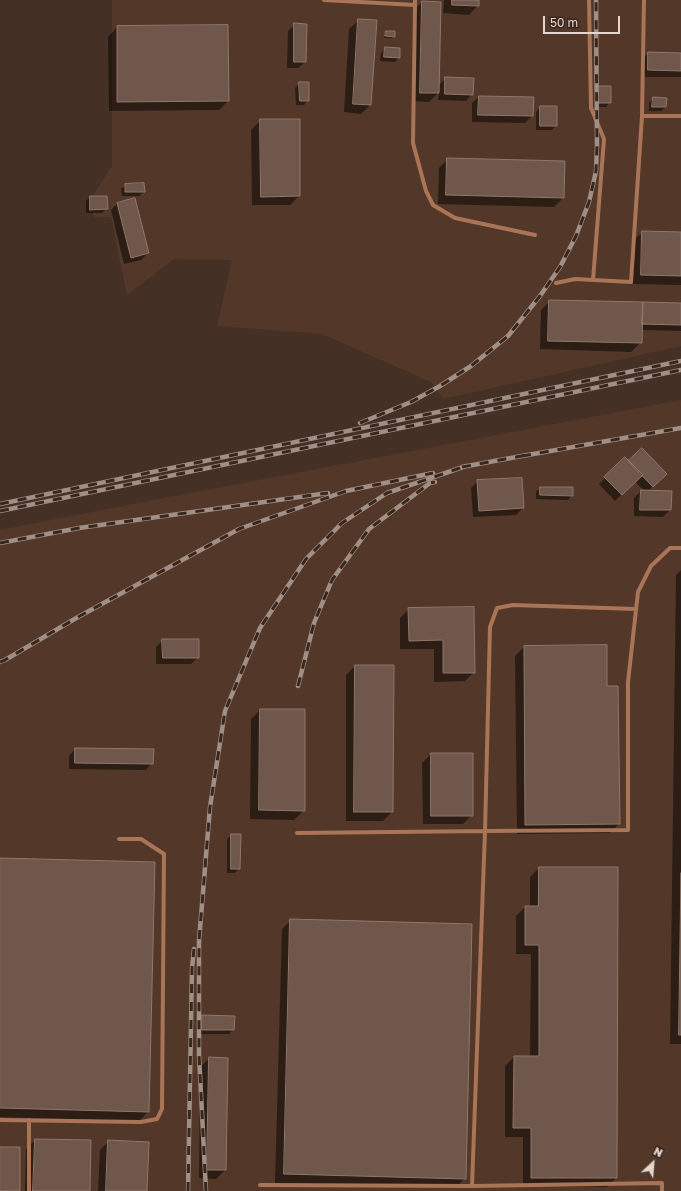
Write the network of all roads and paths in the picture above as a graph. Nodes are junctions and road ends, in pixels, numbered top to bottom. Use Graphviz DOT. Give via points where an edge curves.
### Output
graph roads {
  1 [pos="324,0"];
  2 [pos="589,0"];
  3 [pos="644,0"];
  4 [pos="415,2"];
  5 [pos="642,116"];
  6 [pos="681,116"];
  7 [pos="536,235"];
  8 [pos="593,280"];
  9 [pos="556,282"];
  10 [pos="681,548"];
  11 [pos="636,609"];
  12 [pos="485,831"];
  13 [pos="297,833"];
  14 [pos="118,839"];
  15 [pos="0,1120"];
  16 [pos="29,1120"];
  17 [pos="260,1185"];
  18 [pos="472,1186"];
  19 [pos="29,1191"];
  20 [pos="662,1191"];
  1 -- 4 [label="lane"];
  2 -- 8 [label="lane" via="591,108 604,138"];
  3 -- 5 [label="lane"];
  4 -- 7 [label="lane" via="413,142 426,191 433,205 455,218"];
  5 -- 6 [label="lane"];
  5 -- 8 [label="lane" via="631,282"];
  8 -- 9 [label="lane"];
  10 -- 11 [label="lane" via="670,548 651,566 638,592"];
  11 -- 12 [label="lane" via="513,605 497,608 490,627"];
  11 -- 12 [label="lane" via="628,682 628,830"];
  12 -- 13 [label="lane"];
  12 -- 18 [label="lane"];
  14 -- 16 [label="lane" via="141,839 164,854 162,1110 157,1119 141,1122"];
  15 -- 16 [label="lane"];
  16 -- 19 [label="lane"];
  17 -- 18 [label="lane"];
  18 -- 20 [label="lane" via="662,1183"];
}
